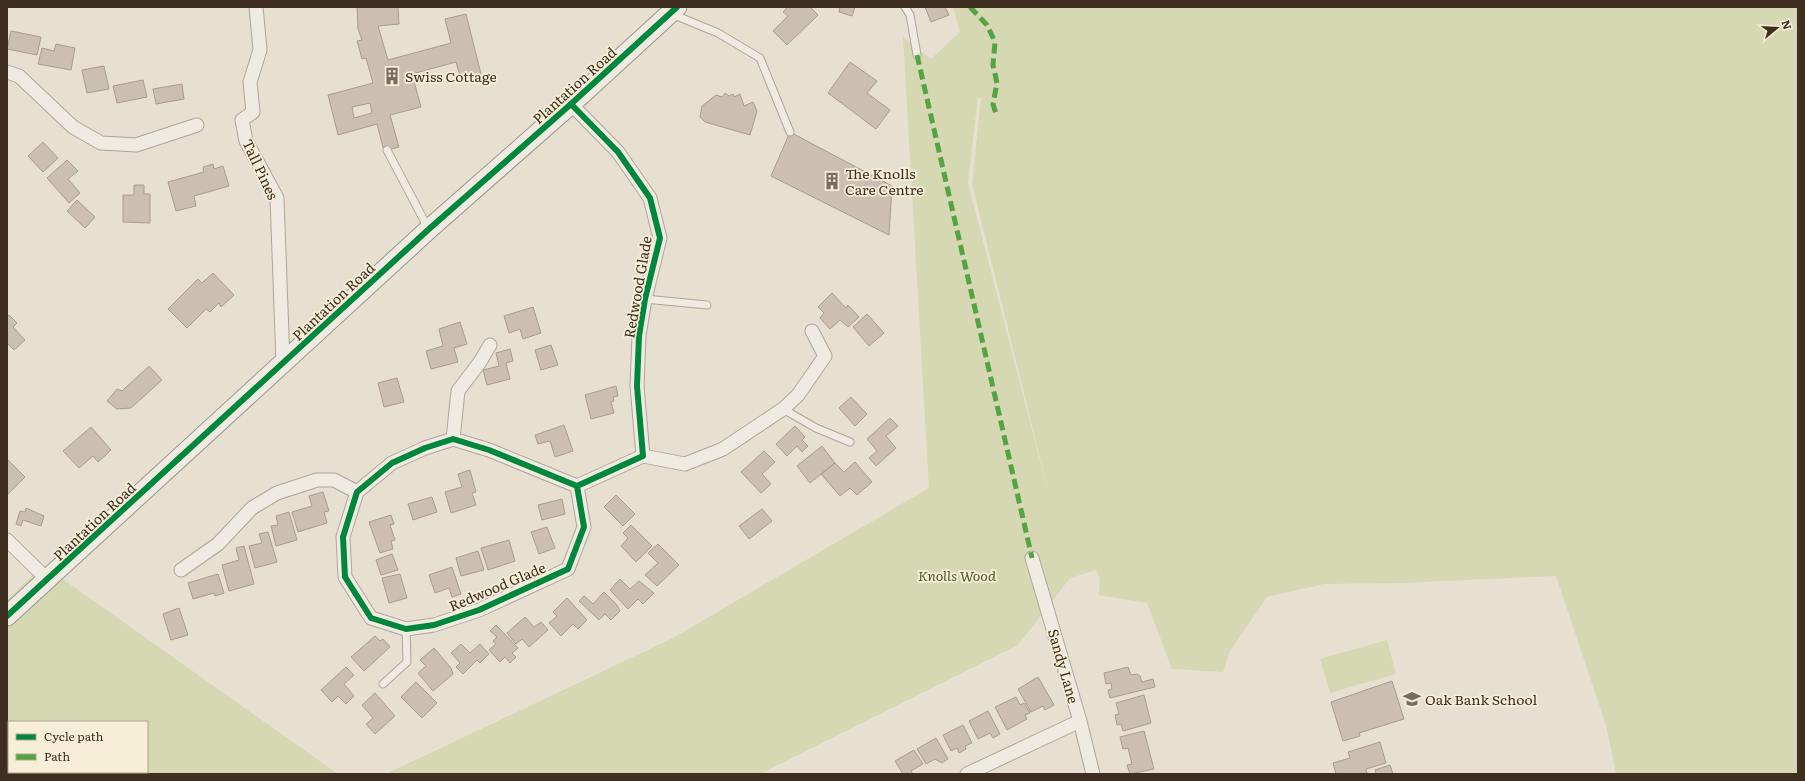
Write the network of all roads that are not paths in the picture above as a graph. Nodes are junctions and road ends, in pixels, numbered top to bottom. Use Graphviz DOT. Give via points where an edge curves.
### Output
graph roads {
  1 [pos="256,7"];
  2 [pos="906,7"];
  3 [pos="673,10"];
  4 [pos="917,55"];
  5 [pos="7,72"];
  6 [pos="571,104"];
  7 [pos="197,126"];
  8 [pos="790,132"];
  9 [pos="387,150"];
  10 [pos="429,230"];
  11 [pos="645,299"];
  12 [pos="707,305"];
  13 [pos="812,331"];
  14 [pos="490,345"];
  15 [pos="283,363"];
  16 [pos="783,410"];
  17 [pos="453,439"];
  18 [pos="850,442"];
  19 [pos="643,456"];
  20 [pos="577,486"];
  21 [pos="357,492"];
  22 [pos="7,540"];
  23 [pos="1032,558"];
  24 [pos="181,570"];
  25 [pos="48,580"];
  26 [pos="7,616"];
  27 [pos="406,629"];
  28 [pos="383,684"];
  29 [pos="1080,721"];
  30 [pos="967,774"];
  31 [pos="1093,774"];
  1 -- 15 [label="street, Tall Pines" via="260,50 250,82 253,112 242,120 246,141 277,198"];
  2 -- 4 [label="lane" via="910,15"];
  3 -- 6 [label="street, Plantation Road"];
  3 -- 8 [label="lane" via="760,58"];
  5 -- 7 [label="street" via="20,76 73,127 101,143 136,144"];
  6 -- 10 [label="street, Plantation Road"];
  6 -- 11 [label="street, Redwood Glade" via="618,152 650,198 660,238"];
  9 -- 10 [label="lane"];
  10 -- 15 [label="street, Plantation Road"];
  11 -- 12 [label="lane"];
  11 -- 19 [label="street, Redwood Glade" via="639,336 637,386"];
  13 -- 16 [label="street" via="825,356 798,395"];
  14 -- 17 [label="street" via="458,391"];
  15 -- 25 [label="street, Plantation Road"];
  16 -- 18 [label="lane" via="816,428"];
  16 -- 19 [label="street" via="723,449 685,464"];
  17 -- 20 [label="street" via="489,450"];
  17 -- 21 [label="street" via="392,463"];
  19 -- 20 [label="street"];
  20 -- 27 [label="street, Redwood Glade" via="584,528 568,568 479,610 434,625"];
  21 -- 24 [label="street" via="334,480 317,480 277,493 252,508 218,544"];
  21 -- 27 [label="street, Redwood Glade" via="343,537 345,577 371,618"];
  22 -- 25 [label="street"];
  23 -- 29 [label="street, Sandy Lane"];
  25 -- 26 [label="street, Plantation Road"];
  27 -- 28 [label="lane" via="407,662"];
  29 -- 30 [label="street"];
  29 -- 31 [label="street, Sandy Lane"];
}
